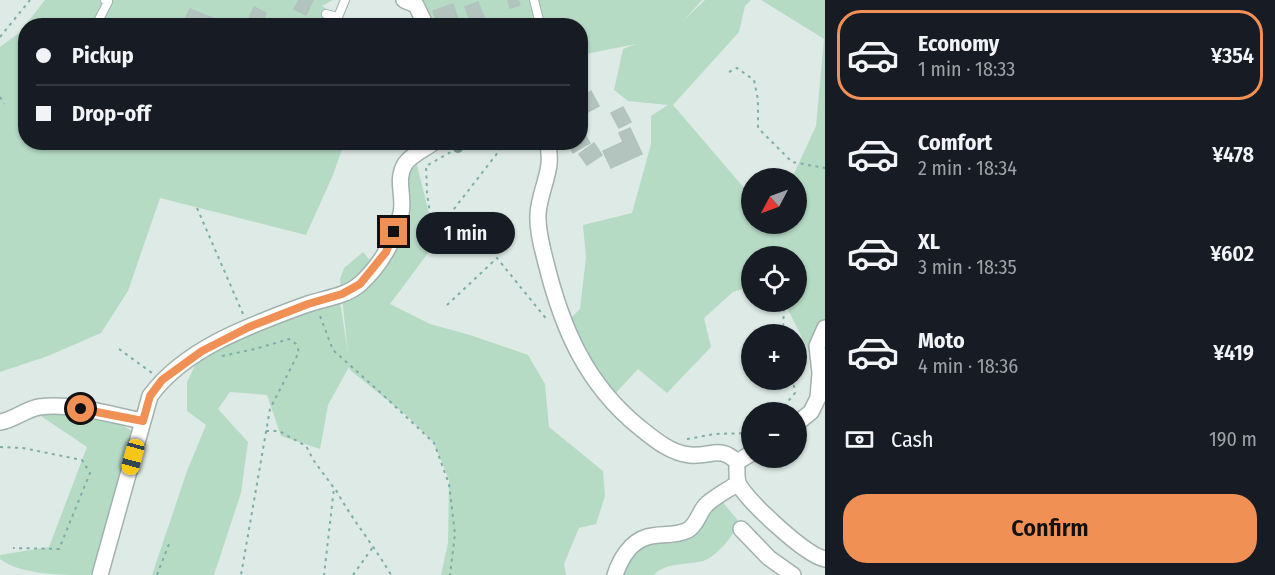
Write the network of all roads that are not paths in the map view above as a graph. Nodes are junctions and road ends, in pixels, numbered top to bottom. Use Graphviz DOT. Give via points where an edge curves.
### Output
graph roads {
  1 [pos="105,0"];
  2 [pos="345,0"];
  3 [pos="534,0"];
  4 [pos="416,2"];
  5 [pos="326,14"];
  6 [pos="100,18"];
  7 [pos="423,18"];
  8 [pos="538,18"];
  9 [pos="423,150"];
  10 [pos="548,150"];
  11 [pos="825,328"];
  12 [pos="807,416"];
  13 [pos="143,421"];
  14 [pos="0,422"];
  15 [pos="741,460"];
  16 [pos="737,462"];
  17 [pos="738,483"];
  18 [pos="741,529"];
  19 [pos="825,559"];
  20 [pos="100,575"];
  21 [pos="615,575"];
  22 [pos="793,575"];
  1 -- 6 [label="lane" via="108,2"];
  2 -- 5 [label="lane" via="338,17"];
  3 -- 8 [label="lane"];
  4 -- 7 [label="street"];
  9 -- 13 [label="street" via="405,163 400,177 402,212 386,252 360,284 249,327 202,351 162,380 150,396"];
  10 -- 16 [label="street" via="551,167 538,215 540,239 553,290 587,370 612,403 666,448 690,455 724,452"];
  11 -- 12 [label="street" via="818,346 818,398"];
  13 -- 14 [label="street" via="61,406 37,407"];
  13 -- 20 [label="street"];
  15 -- 16 [label="street"];
  16 -- 17 [label="street"];
  17 -- 19 [label="street" via="755,506"];
  17 -- 21 [label="street" via="705,505 690,529 674,535 646,537 630,548"];
  18 -- 22 [label="street" via="769,558"];
}
